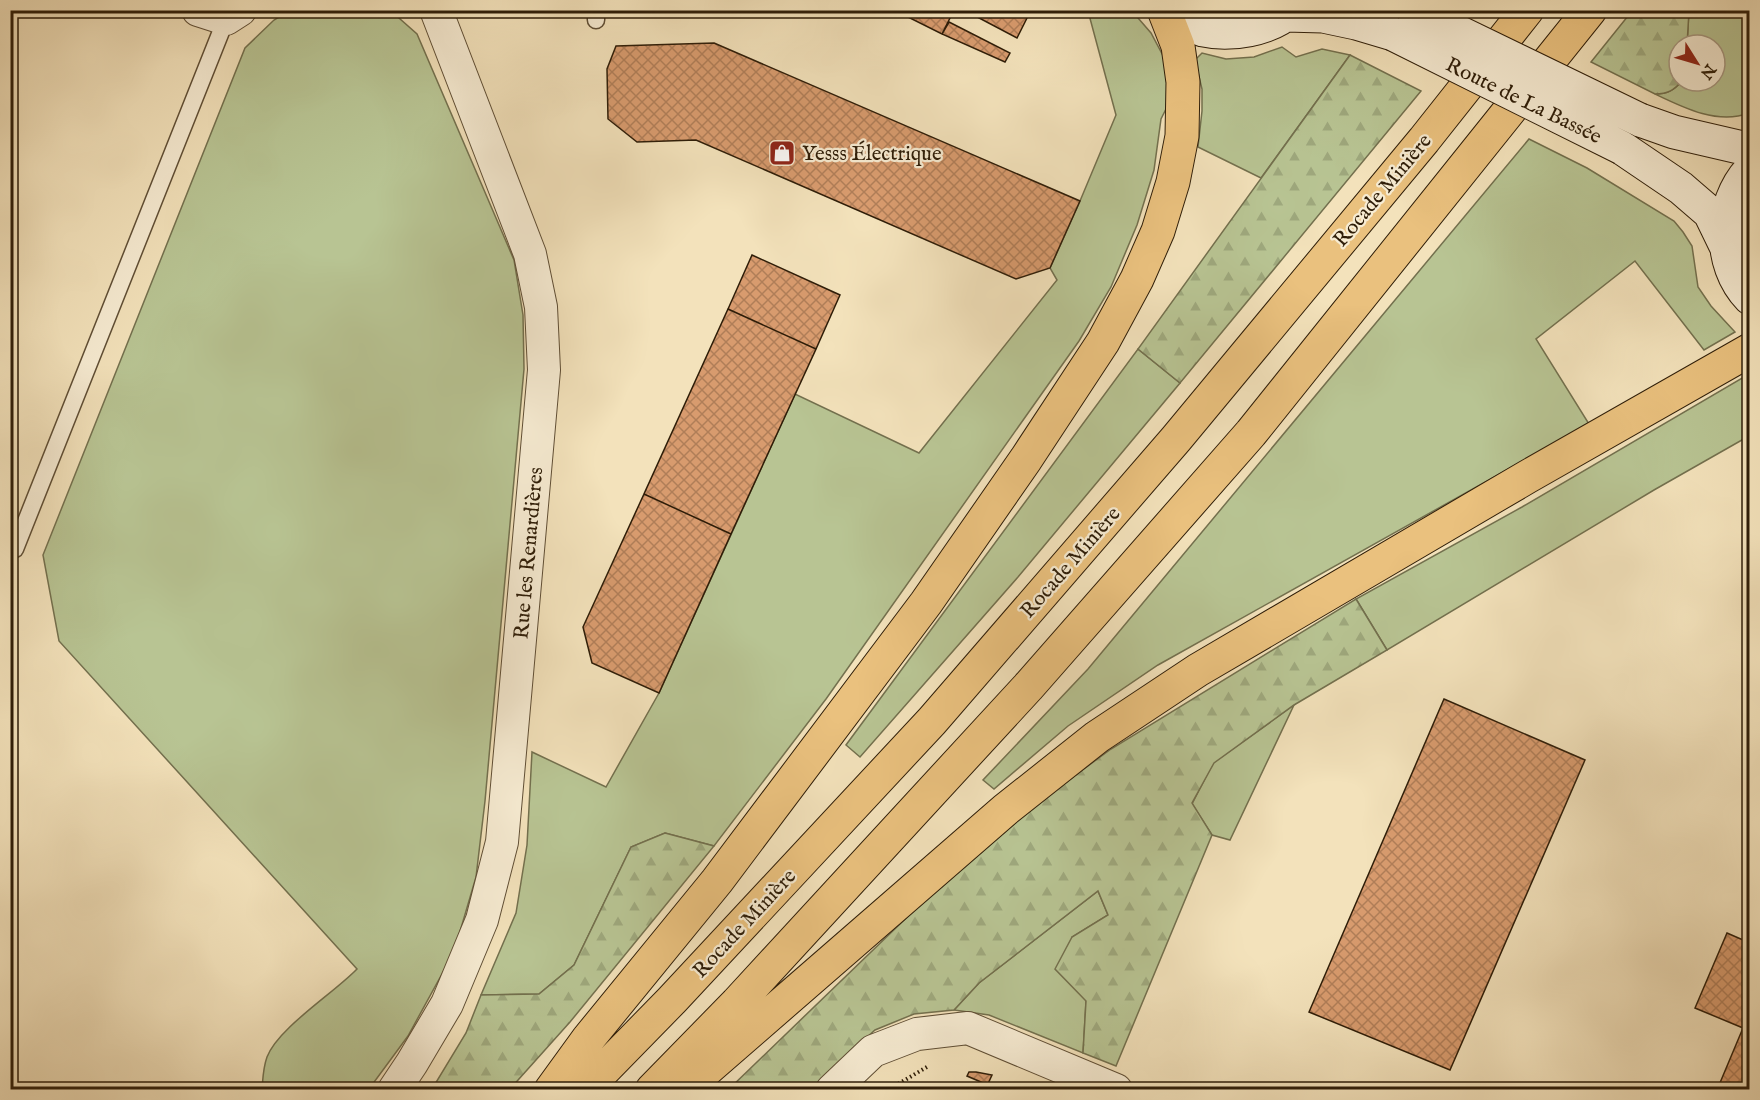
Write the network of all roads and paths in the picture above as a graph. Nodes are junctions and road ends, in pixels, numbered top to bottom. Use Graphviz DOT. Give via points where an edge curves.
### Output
graph roads {
  1 [pos="436,10"];
  2 [pos="1165,10"];
  3 [pos="1527,10"];
  4 [pos="1590,10"];
  5 [pos="221,13"];
  6 [pos="1288,13"];
  7 [pos="1403,22"];
  8 [pos="1749,147"];
  9 [pos="1749,170"];
  10 [pos="1726,246"];
  11 [pos="1749,298"];
  12 [pos="1749,350"];
  13 [pos="15,549"];
  14 [pos="933,1064"];
  15 [pos="394,1089"];
  16 [pos="551,1089"];
  17 [pos="584,1089"];
  18 [pos="652,1089"];
  19 [pos="683,1089"];
  20 [pos="832,1089"];
  21 [pos="892,1089"];
  22 [pos="1116,1089"];
  1 -- 15 [label="street, Rue les Renardières" via="530,254 541,307 544,370 501,842 482,920 447,1004"];
  2 -- 6 [label="main road" via="1202,29 1231,33 1260,28"];
  2 -- 16 [label="highway" via="1178,46 1183,82 1180,147 1158,231 1104,342 926,603 717,881"];
  3 -- 17 [label="highway, Rocade Minière" via="1176,439 939,712 672,1000"];
  4 -- 18 [label="highway" via="1244,442 1029,687 737,1003"];
  5 -- 13 [label="lane"];
  6 -- 7 [label="main road, Route de La Bassée" via="1356,23"];
  7 -- 8 [label="main road, Route de La Bassée, bridge" via="1640,120 1674,132"];
  7 -- 10 [label="main road, Route de La Bassée, bridge" via="1622,148 1681,188 1710,213"];
  9 -- 10 [label="main road" via="1732,198"];
  10 -- 11 [label="main road" via="1733,272"];
  12 -- 19 [label="highway" via="1208,664 1097,737 1005,810"];
  14 -- 21 [label="path"];
  20 -- 22 [label="street" via="873,1051 917,1034 969,1028"];
}
